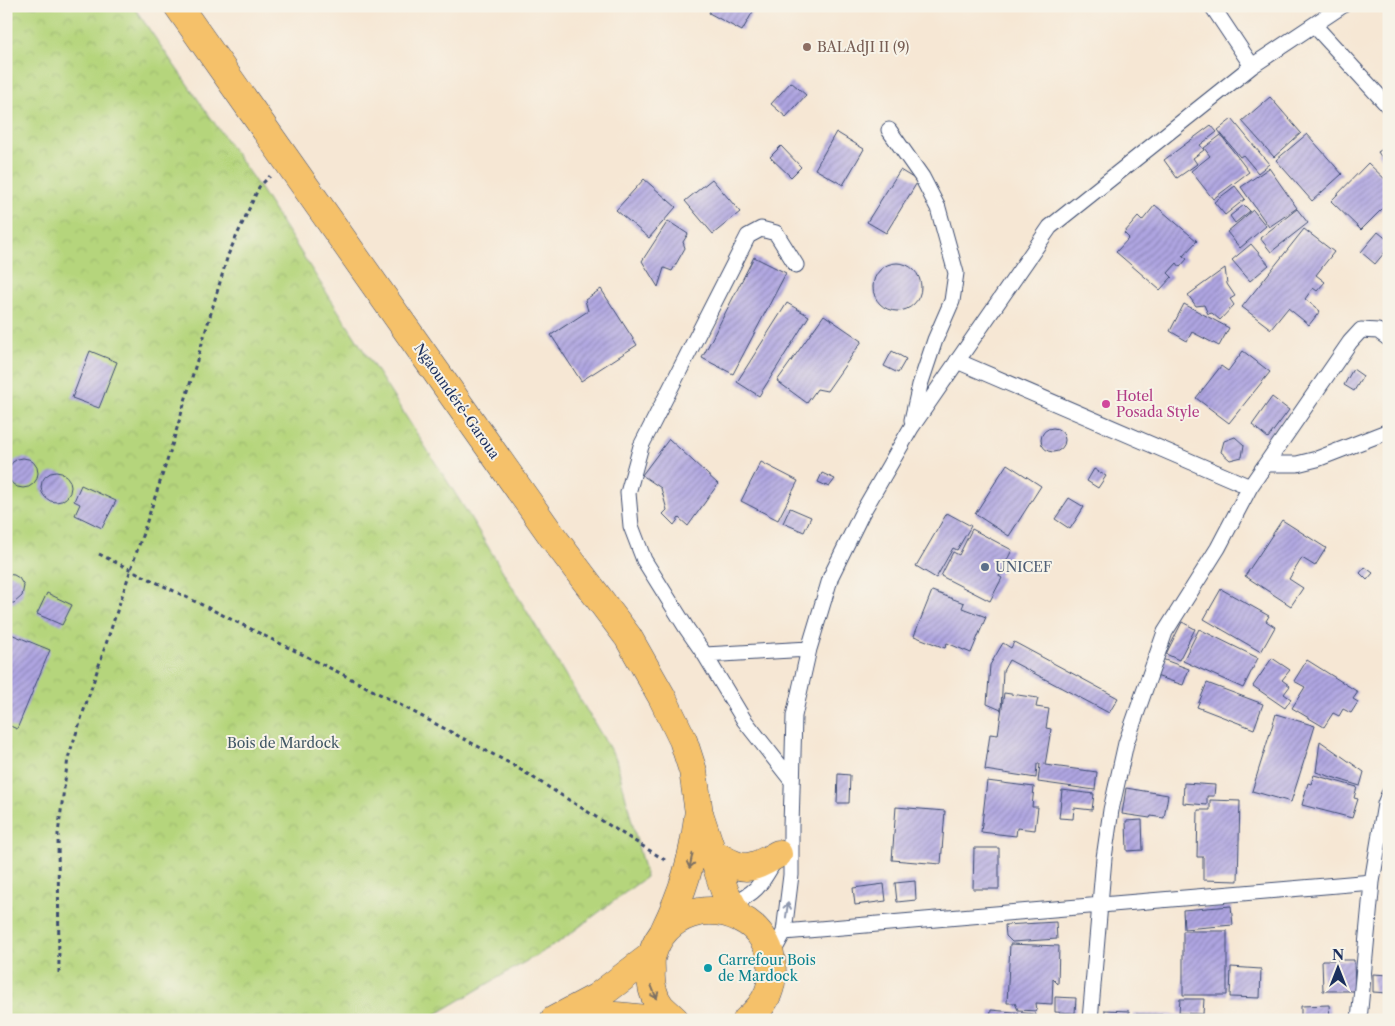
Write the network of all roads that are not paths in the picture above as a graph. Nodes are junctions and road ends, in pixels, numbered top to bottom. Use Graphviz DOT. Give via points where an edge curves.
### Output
graph roads {
  1 [pos="178,6"];
  2 [pos="1212,6"];
  3 [pos="1342,6"];
  4 [pos="1314,25"];
  5 [pos="1252,66"];
  6 [pos="1389,107"];
  7 [pos="889,130"];
  8 [pos="796,265"];
  9 [pos="1389,339"];
  10 [pos="957,361"];
  11 [pos="911,428"];
  12 [pos="1389,431"];
  13 [pos="1266,464"];
  14 [pos="1250,487"];
  15 [pos="810,649"];
  16 [pos="705,654"];
  17 [pos="792,781"];
  18 [pos="1389,794"];
  19 [pos="699,813"];
  20 [pos="791,827"];
  21 [pos="711,852"];
  22 [pos="778,854"];
  23 [pos="1372,882"];
  24 [pos="1101,905"];
  25 [pos="735,910"];
  26 [pos="784,932"];
  27 [pos="657,944"];
  28 [pos="771,956"];
  29 [pos="554,1020"];
  30 [pos="561,1020"];
  31 [pos="654,1020"];
  32 [pos="675,1020"];
  33 [pos="747,1020"];
  34 [pos="1090,1020"];
  35 [pos="1359,1020"];
  1 -- 19 [label="highway, Ngaoundéré-Garoua" via="552,536 628,637 683,740 693,771"];
  2 -- 5 [label="street"];
  3 -- 4 [label="street"];
  4 -- 5 [label="street"];
  4 -- 6 [label="street"];
  5 -- 10 [label="street" via="1050,226"];
  7 -- 11 [label="street" via="922,177 938,208 956,273 952,301 920,385"];
  8 -- 16 [label="street" via="776,233 761,230 748,236 641,446 628,493 630,526 644,560"];
  9 -- 13 [label="street" via="1378,331 1362,330 1350,342"];
  10 -- 11 [label="street"];
  10 -- 14 [label="street"];
  11 -- 15 [label="street" via="862,513 831,576"];
  12 -- 13 [label="street" via="1317,459 1297,464"];
  13 -- 14 [label="street"];
  14 -- 24 [label="street" via="1218,548 1165,632 1126,743 1104,858"];
  15 -- 16 [label="street"];
  15 -- 17 [label="street" via="794,716"];
  16 -- 17 [label="street" via="744,720"];
  17 -- 20 [label="street"];
  18 -- 23 [label="street"];
  19 -- 21 [label="highway, Ngaoundéré-Garoua"];
  19 -- 27 [label="highway, Ngaoundéré-Garoua, one-way" via="688,875"];
  20 -- 22 [label="street"];
  26 -- 20 [label="street, one-way" via="791,876"];
  21 -- 22 [label="highway" via="740,867 757,866"];
  21 -- 25 [label="highway, Ngaoundéré-Garoua"];
  22 -- 25 [label="street" via="758,888"];
  23 -- 24 [label="street"];
  23 -- 35 [label="street"];
  24 -- 26 [label="street"];
  24 -- 34 [label="street"];
  25 -- 27 [label="highway" via="698,911 679,919"];
  25 -- 28 [label="highway" via="764,939"];
  26 -- 28 [label="street"];
  27 -- 29 [label="highway" via="598,997"];
  27 -- 32 [label="highway, one-way" via="650,982 660,1006"];
  28 -- 33 [label="highway" via="772,977 767,997"];
  30 -- 31 [label="highway" via="603,1015"];
}
